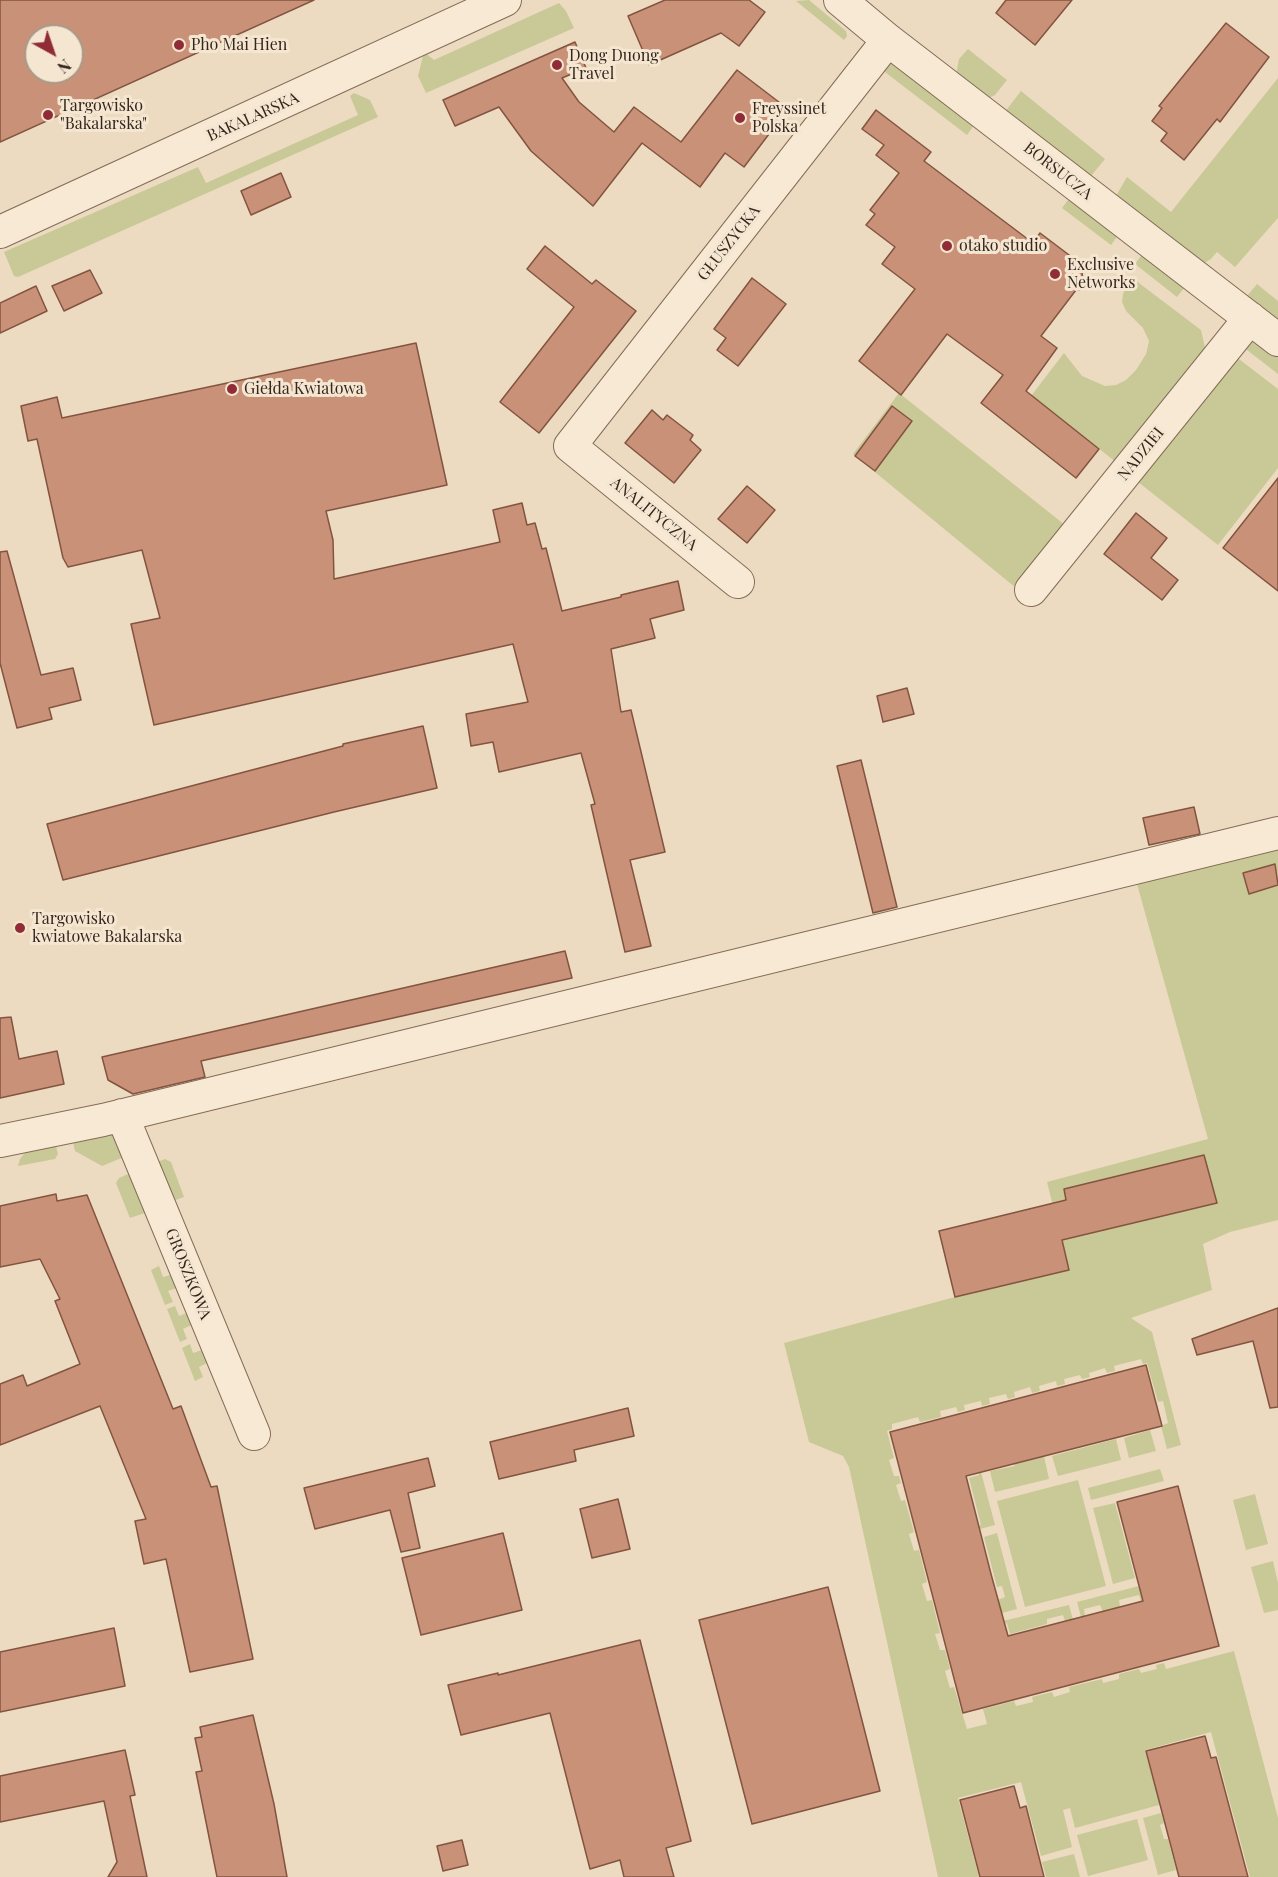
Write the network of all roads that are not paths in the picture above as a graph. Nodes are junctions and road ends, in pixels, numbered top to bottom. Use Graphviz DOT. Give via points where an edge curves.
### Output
graph roads {
  1 [pos="505,0"];
  2 [pos="840,0"];
  3 [pos="888,40"];
  4 [pos="0,232"];
  5 [pos="1250,318"];
  6 [pos="1278,340"];
  7 [pos="570,446"];
  8 [pos="738,582"];
  9 [pos="1031,590"];
  10 [pos="1278,833"];
  11 [pos="122,1114"];
  12 [pos="0,1140"];
  13 [pos="254,1434"];
  1 -- 4 [label="street, BAKALARSKA"];
  2 -- 3 [label="street, BORSUCZA"];
  3 -- 5 [label="street, BORSUCZA"];
  3 -- 7 [label="street, GŁUSZYCKA"];
  5 -- 6 [label="street, BORSUCZA"];
  5 -- 9 [label="street, NADZIEI"];
  7 -- 8 [label="street, ANALITYCZNA"];
  10 -- 11 [label="street"];
  11 -- 12 [label="street"];
  11 -- 13 [label="street, GROSZKOWA"];
}
